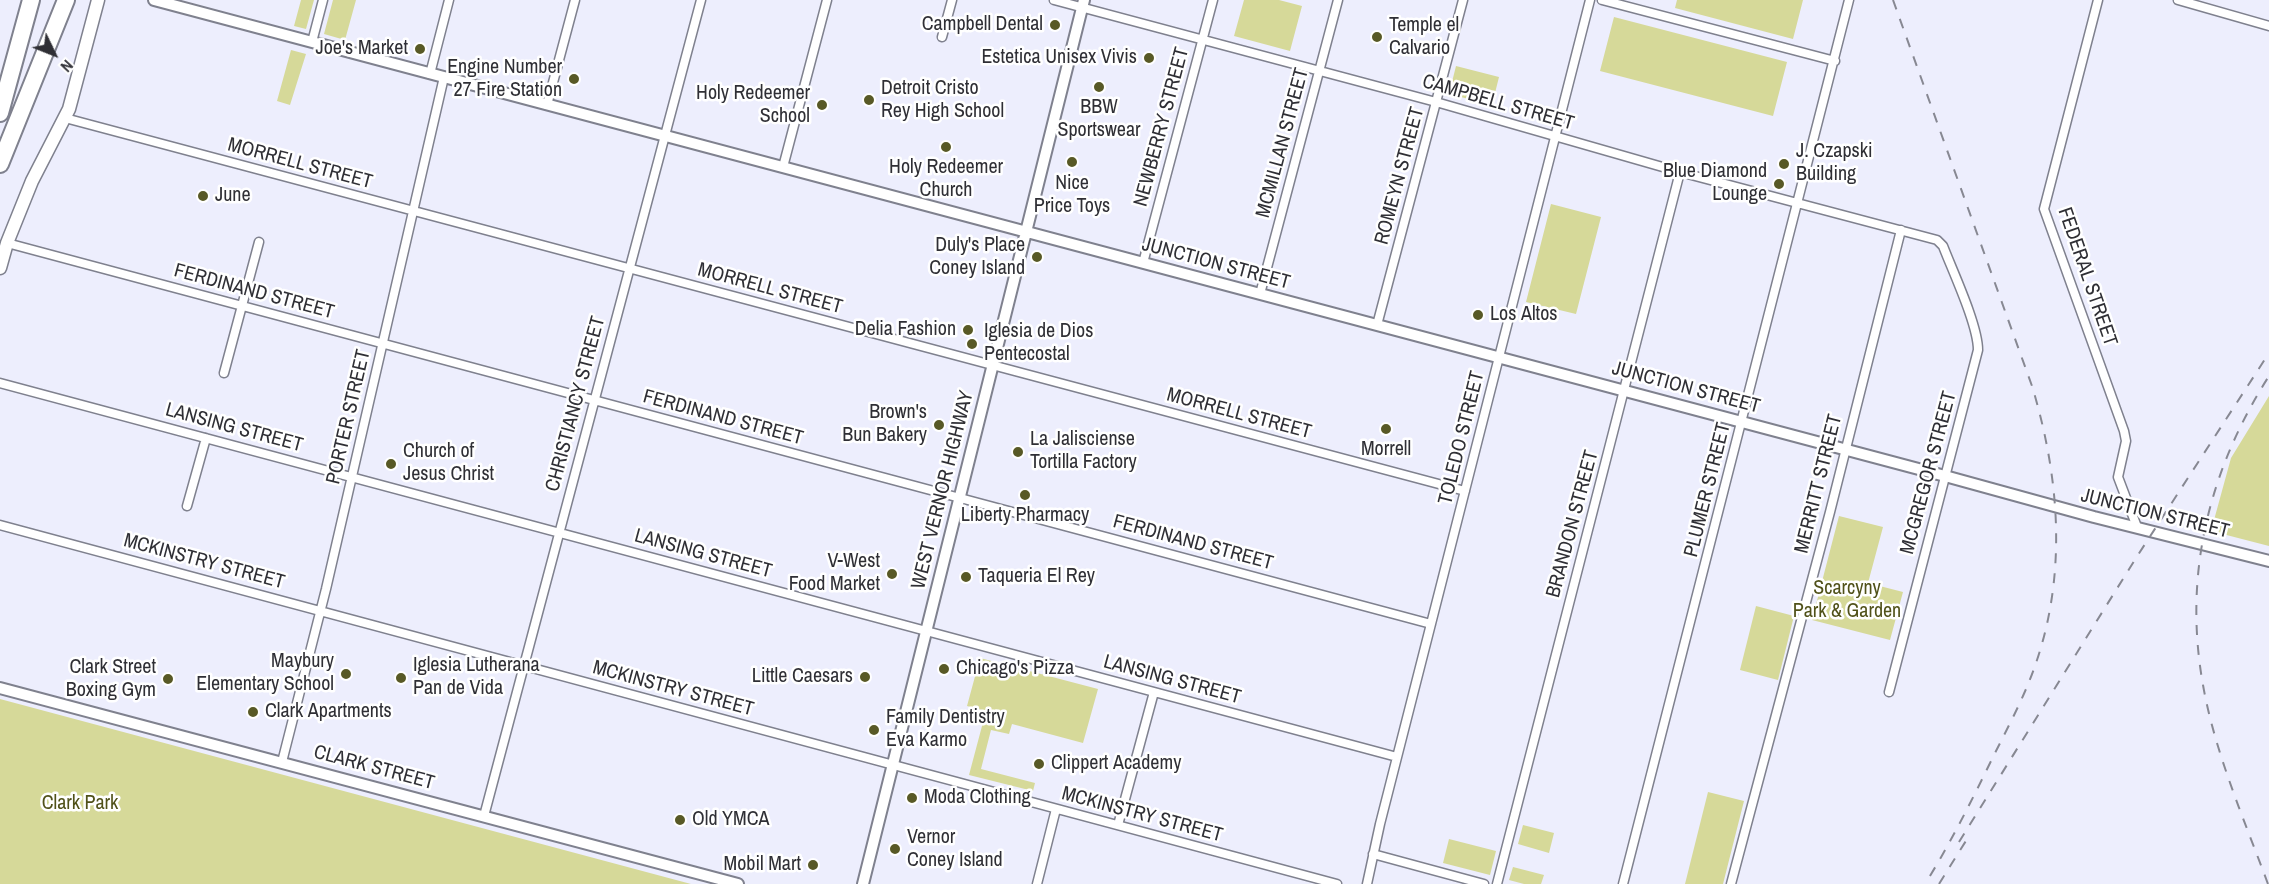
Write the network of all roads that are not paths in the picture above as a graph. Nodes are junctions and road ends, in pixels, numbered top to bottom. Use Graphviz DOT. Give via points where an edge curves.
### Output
graph roads {
  1 [pos="31,0"];
  2 [pos="66,0"];
  3 [pos="98,0"];
  4 [pos="154,0"];
  5 [pos="323,0"];
  6 [pos="449,0"];
  7 [pos="575,0"];
  8 [pos="701,0"];
  9 [pos="827,0"];
  10 [pos="952,0"];
  11 [pos="1054,0"];
  12 [pos="1213,0"];
  13 [pos="1338,0"];
  14 [pos="1463,0"];
  15 [pos="1590,0"];
  16 [pos="1602,0"];
  17 [pos="1849,0"];
  18 [pos="2098,0"];
  19 [pos="2178,0"];
  20 [pos="1083,4"];
  21 [pos="2269,26"];
  22 [pos="942,37"];
  23 [pos="1202,40"];
  24 [pos="312,42"];
  25 [pos="1835,61"];
  26 [pos="1320,71"];
  27 [pos="430,74"];
  28 [pos="444,77"];
  29 [pos="1436,102"];
  30 [pos="547,105"];
  31 [pos="0,113"];
  32 [pos="65,118"];
  33 [pos="665,136"];
  34 [pos="1556,137"];
  35 [pos="0,164"];
  36 [pos="783,167"];
  37 [pos="1680,172"];
  38 [pos="1798,203"];
  39 [pos="413,211"];
  40 [pos="1901,230"];
  41 [pos="1026,232"];
  42 [pos="1933,238"];
  43 [pos="259,242"];
  44 [pos="7,243"];
  45 [pos="1143,263"];
  46 [pos="0,268"];
  47 [pos="629,268"];
  48 [pos="1260,294"];
  49 [pos="242,306"];
  50 [pos="1377,325"];
  51 [pos="383,344"];
  52 [pos="1499,358"];
  53 [pos="993,365"];
  54 [pos="224,373"];
  55 [pos="0,383"];
  56 [pos="1624,391"];
  57 [pos="593,400"];
  58 [pos="1742,422"];
  59 [pos="206,438"];
  60 [pos="1845,449"];
  61 [pos="1945,476"];
  62 [pos="352,477"];
  63 [pos="1465,491"];
  64 [pos="960,498"];
  65 [pos="188,506"];
  66 [pos="0,525"];
  67 [pos="2137,527"];
  68 [pos="559,533"];
  69 [pos="2269,561"];
  70 [pos="321,611"];
  71 [pos="1431,624"];
  72 [pos="927,631"];
  73 [pos="524,666"];
  74 [pos="0,688"];
  75 [pos="1154,692"];
  76 [pos="1888,692"];
  77 [pos="1398,757"];
  78 [pos="282,762"];
  79 [pos="893,765"];
  80 [pos="1056,809"];
  81 [pos="484,816"];
  82 [pos="1118,825"];
  83 [pos="1373,854"];
  84 [pos="738,884"];
  85 [pos="863,884"];
  86 [pos="1036,884"];
  87 [pos="1337,884"];
  88 [pos="1367,884"];
  89 [pos="1484,884"];
  90 [pos="1497,884"];
  91 [pos="1623,884"];
  92 [pos="1731,884"];
  1 -- 31 [label="highway"];
  2 -- 35 [label="highway"];
  3 -- 32 [label="main road"];
  4 -- 24 [label="street, JUNCTION STREET" via="195,6"];
  5 -- 24 [label="street"];
  6 -- 27 [label="street"];
  7 -- 30 [label="street"];
  8 -- 33 [label="street, CHRISTIANCY STREET"];
  9 -- 36 [label="street"];
  10 -- 22 [label="street"];
  11 -- 20 [label="street, CAMPBELL STREET"];
  12 -- 23 [label="street, NEWBERRY STREET"];
  13 -- 26 [label="street, MCMILLAN STREET"];
  14 -- 29 [label="street, ROMEYN STREET"];
  15 -- 34 [label="street, TOLEDO STREET"];
  16 -- 25 [label="street"];
  17 -- 25 [label="street, PLUMER STREET"];
  18 -- 67 [label="street, FEDERAL STREET" via="2044,209 2124,432 2126,441 2118,477"];
  19 -- 21 [label="street"];
  20 -- 23 [label="street, CAMPBELL STREET"];
  20 -- 41 [label="street, WEST VERNOR HIGHWAY"];
  23 -- 26 [label="street, CAMPBELL STREET"];
  23 -- 45 [label="street, NEWBERRY STREET"];
  24 -- 27 [label="street, JUNCTION STREET"];
  25 -- 38 [label="street, PLUMER STREET"];
  26 -- 29 [label="street, CAMPBELL STREET"];
  26 -- 48 [label="street, MCMILLAN STREET"];
  27 -- 28 [label="street, JUNCTION STREET"];
  28 -- 30 [label="street, JUNCTION STREET"];
  28 -- 39 [label="street, PORTER STREET"];
  29 -- 34 [label="street, CAMPBELL STREET"];
  29 -- 50 [label="street, ROMEYN STREET"];
  30 -- 33 [label="street, JUNCTION STREET"];
  32 -- 39 [label="street, MORRELL STREET"];
  32 -- 44 [label="main road" via="32,181"];
  33 -- 36 [label="street, JUNCTION STREET"];
  33 -- 47 [label="street, CHRISTIANCY STREET"];
  34 -- 37 [label="street, CAMPBELL STREET"];
  34 -- 52 [label="street, TOLEDO STREET"];
  36 -- 41 [label="street, JUNCTION STREET"];
  37 -- 38 [label="street, CAMPBELL STREET"];
  37 -- 56 [label="street, BRANDON STREET"];
  38 -- 40 [label="street, CAMPBELL STREET"];
  38 -- 58 [label="street, PLUMER STREET"];
  39 -- 47 [label="street, MORRELL STREET"];
  39 -- 51 [label="street, PORTER STREET"];
  40 -- 42 [label="street, CAMPBELL STREET"];
  40 -- 60 [label="street, MERRITT STREET"];
  41 -- 45 [label="street, JUNCTION STREET"];
  41 -- 53 [label="street, WEST VERNOR HIGHWAY"];
  42 -- 61 [label="street, MCGREGOR STREET" via="1943,246 1978,350"];
  43 -- 49 [label="street"];
  44 -- 46 [label="main road"];
  44 -- 49 [label="street, FERDINAND STREET"];
  45 -- 48 [label="street, JUNCTION STREET"];
  47 -- 53 [label="street, MORRELL STREET"];
  47 -- 57 [label="street, CHRISTIANCY STREET"];
  48 -- 50 [label="street, JUNCTION STREET"];
  49 -- 51 [label="street, FERDINAND STREET"];
  49 -- 54 [label="street"];
  50 -- 52 [label="street, JUNCTION STREET"];
  51 -- 57 [label="street, FERDINAND STREET"];
  51 -- 62 [label="street, PORTER STREET"];
  52 -- 56 [label="street, JUNCTION STREET"];
  52 -- 63 [label="street, TOLEDO STREET"];
  53 -- 63 [label="street, MORRELL STREET"];
  53 -- 64 [label="street, WEST VERNOR HIGHWAY"];
  55 -- 59 [label="street, LANSING STREET"];
  56 -- 58 [label="street, JUNCTION STREET"];
  56 -- 90 [label="street, BRANDON STREET"];
  57 -- 64 [label="street, FERDINAND STREET"];
  57 -- 68 [label="street, CHRISTIANCY STREET"];
  58 -- 60 [label="street, JUNCTION STREET"];
  58 -- 91 [label="street, PLUMER STREET"];
  59 -- 62 [label="street, LANSING STREET"];
  59 -- 65 [label="street"];
  60 -- 61 [label="street, JUNCTION STREET"];
  60 -- 92 [label="street, MERRITT STREET"];
  61 -- 67 [label="street, JUNCTION STREET"];
  61 -- 76 [label="street, MCGREGOR STREET"];
  62 -- 68 [label="street, LANSING STREET"];
  62 -- 70 [label="street, PORTER STREET"];
  63 -- 71 [label="street, TOLEDO STREET"];
  64 -- 71 [label="street, FERDINAND STREET"];
  64 -- 72 [label="street, WEST VERNOR HIGHWAY"];
  66 -- 70 [label="street, MCKINSTRY STREET"];
  67 -- 69 [label="street, JUNCTION STREET"];
  68 -- 72 [label="street, LANSING STREET"];
  68 -- 73 [label="street, CHRISTIANCY STREET"];
  70 -- 73 [label="street, MCKINSTRY STREET"];
  70 -- 78 [label="street, PORTER STREET"];
  71 -- 77 [label="street, TOLEDO STREET"];
  72 -- 75 [label="street, LANSING STREET"];
  72 -- 79 [label="street, WEST VERNOR HIGHWAY"];
  73 -- 79 [label="street, MCKINSTRY STREET"];
  73 -- 81 [label="street, CHRISTIANCY STREET"];
  74 -- 78 [label="street, CLARK STREET"];
  75 -- 77 [label="street, LANSING STREET"];
  75 -- 82 [label="street"];
  77 -- 83 [label="street, TOLEDO STREET"];
  78 -- 81 [label="street, CLARK STREET"];
  79 -- 80 [label="street, MCKINSTRY STREET"];
  79 -- 85 [label="street, WEST VERNOR HIGHWAY"];
  80 -- 82 [label="street, MCKINSTRY STREET"];
  80 -- 86 [label="street"];
  81 -- 84 [label="street, CLARK STREET"];
  82 -- 87 [label="street, MCKINSTRY STREET"];
  83 -- 88 [label="street, TOLEDO STREET"];
  83 -- 89 [label="street"];
}
